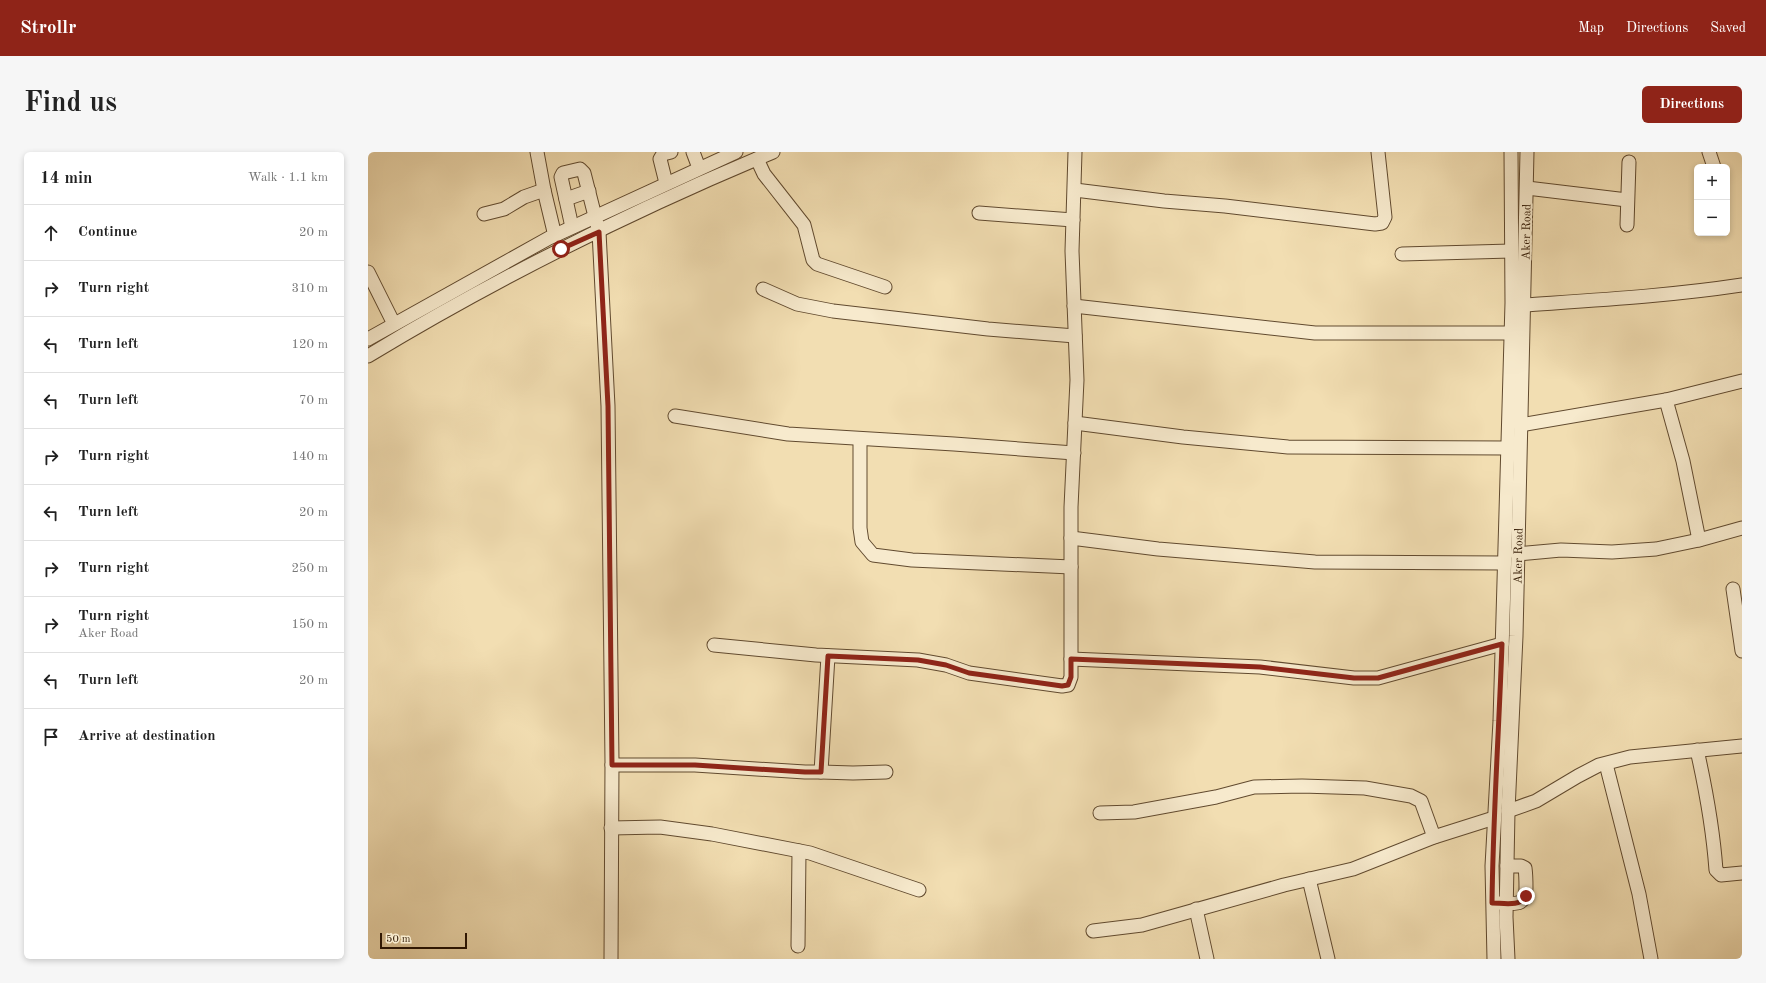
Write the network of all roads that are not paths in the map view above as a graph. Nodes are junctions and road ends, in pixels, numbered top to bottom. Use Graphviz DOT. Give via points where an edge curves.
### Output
graph roads {
  1 [pos="537,152"];
  2 [pos="671,152"];
  3 [pos="693,152"];
  4 [pos="736,152"];
  5 [pos="773,152"];
  6 [pos="1075,152"];
  7 [pos="1378,152"];
  8 [pos="1511,152"];
  9 [pos="1527,152"];
  10 [pos="1709,152"];
  11 [pos="757,159"];
  12 [pos="1629,162"];
  13 [pos="1713,164"];
  14 [pos="699,168"];
  15 [pos="666,183"];
  16 [pos="1527,188"];
  17 [pos="544,190"];
  18 [pos="1075,190"];
  19 [pos="589,191"];
  20 [pos="566,199"];
  21 [pos="1627,200"];
  22 [pos="980,213"];
  23 [pos="484,214"];
  24 [pos="595,216"];
  25 [pos="1073,220"];
  26 [pos="1627,225"];
  27 [pos="572,227"];
  28 [pos="599,232"];
  29 [pos="555,236"];
  30 [pos="1511,251"];
  31 [pos="1402,254"];
  32 [pos="368,272"];
  33 [pos="1742,285"];
  34 [pos="885,287"];
  35 [pos="763,289"];
  36 [pos="1524,305"];
  37 [pos="1074,306"];
  38 [pos="394,324"];
  39 [pos="1510,333"];
  40 [pos="1075,336"];
  41 [pos="368,339"];
  42 [pos="368,356"];
  43 [pos="1742,381"];
  44 [pos="1666,400"];
  45 [pos="675,416"];
  46 [pos="1075,423"];
  47 [pos="1520,425"];
  48 [pos="860,439"];
  49 [pos="1506,448"];
  50 [pos="1074,453"];
  51 [pos="1512,494"];
  52 [pos="1742,528"];
  53 [pos="1071,538"];
  54 [pos="1699,540"];
  55 [pos="1517,554"];
  56 [pos="1504,564"];
  57 [pos="1071,567"];
  58 [pos="1733,589"];
  59 [pos="1502,644"];
  60 [pos="714,645"];
  61 [pos="1742,651"];
  62 [pos="828,656"];
  63 [pos="1071,659"];
  64 [pos="1742,746"];
  65 [pos="1697,750"];
  66 [pos="1606,764"];
  67 [pos="612,765"];
  68 [pos="821,772"];
  69 [pos="886,772"];
  70 [pos="1508,811"];
  71 [pos="1100,813"];
  72 [pos="1494,818"];
  73 [pos="612,828"];
  74 [pos="1434,837"];
  75 [pos="799,851"];
  76 [pos="1507,866"];
  77 [pos="1742,873"];
  78 [pos="1309,879"];
  79 [pos="919,890"];
  80 [pos="1492,903"];
  81 [pos="1507,903"];
  82 [pos="1196,909"];
  83 [pos="1093,931"];
  84 [pos="798,946"];
  85 [pos="611,959"];
  86 [pos="1207,959"];
  87 [pos="1328,959"];
  88 [pos="1494,959"];
  89 [pos="1508,959"];
  90 [pos="1651,959"];
  1 -- 17 [label="street"];
  2 -- 15 [label="street" via="663,154 660,159"];
  3 -- 14 [label="street"];
  4 -- 14 [label="street"];
  5 -- 11 [label="street"];
  6 -- 18 [label="street"];
  7 -- 18 [label="street" via="1385,217 1382,223 1375,224"];
  8 -- 30 [label="street, Aker Road"];
  9 -- 16 [label="street, Aker Road"];
  10 -- 13 [label="street"];
  11 -- 28 [label="street"];
  11 -- 34 [label="street" via="764,174 804,225 813,260 817,264"];
  12 -- 21 [label="street"];
  14 -- 15 [label="street"];
  15 -- 24 [label="street"];
  16 -- 21 [label="street"];
  16 -- 36 [label="street, Aker Road"];
  17 -- 23 [label="street" via="524,197 504,209"];
  17 -- 29 [label="street"];
  18 -- 25 [label="street"];
  19 -- 20 [label="street"];
  19 -- 20 [label="street" via="582,170 564,173 561,179"];
  19 -- 24 [label="street"];
  20 -- 27 [label="street"];
  21 -- 26 [label="street"];
  22 -- 25 [label="street"];
  24 -- 27 [label="street"];
  24 -- 28 [label="street"];
  25 -- 37 [label="street"];
  27 -- 29 [label="street"];
  28 -- 42 [label="street" via="556,251"];
  28 -- 67 [label="street" via="608,406"];
  29 -- 38 [label="street"];
  30 -- 31 [label="street"];
  30 -- 39 [label="street, Aker Road"];
  32 -- 38 [label="street"];
  33 -- 36 [label="street" via="1634,298"];
  35 -- 40 [label="street" via="797,304 833,312"];
  36 -- 47 [label="street, Aker Road"];
  37 -- 39 [label="street" via="1315,333"];
  37 -- 40 [label="street"];
  38 -- 41 [label="street"];
  39 -- 49 [label="street, Aker Road"];
  40 -- 46 [label="street"];
  43 -- 44 [label="street"];
  44 -- 47 [label="street"];
  44 -- 54 [label="street" via="1683,461"];
  45 -- 48 [label="street" via="788,434"];
  46 -- 49 [label="street" via="1183,438 1288,447"];
  46 -- 50 [label="street"];
  47 -- 51 [label="street, Aker Road"];
  48 -- 50 [label="street"];
  48 -- 57 [label="street" via="860,528 862,542 873,555 912,560"];
  49 -- 51 [label="street, Aker Road"];
  50 -- 53 [label="street"];
  51 -- 55 [label="street, Aker Road"];
  51 -- 56 [label="street, Aker Road"];
  52 -- 54 [label="street"];
  53 -- 56 [label="street" via="1158,549 1315,562"];
  53 -- 57 [label="street"];
  54 -- 55 [label="street" via="1649,549 1612,552 1560,550"];
  55 -- 70 [label="street, Aker Road"];
  56 -- 59 [label="street, Aker Road"];
  57 -- 63 [label="street"];
  58 -- 61 [label="street"];
  59 -- 63 [label="street" via="1378,678 1354,678 1260,667"];
  59 -- 72 [label="street, Aker Road"];
  60 -- 62 [label="street"];
  62 -- 63 [label="street" via="918,660 946,665 969,673 1062,686 1068,685 1071,677"];
  62 -- 68 [label="street"];
  64 -- 65 [label="street"];
  65 -- 66 [label="street" via="1630,757"];
  65 -- 77 [label="street" via="1707,791 1716,870 1722,875"];
  66 -- 70 [label="street" via="1578,776 1536,801"];
  66 -- 90 [label="street" via="1640,894"];
  67 -- 68 [label="street" via="695,765"];
  67 -- 73 [label="street"];
  68 -- 69 [label="street"];
  70 -- 76 [label="street, Aker Road"];
  71 -- 74 [label="street" via="1134,812 1254,788 1365,788 1410,796 1421,801"];
  72 -- 74 [label="street"];
  72 -- 80 [label="street, Aker Road"];
  73 -- 75 [label="street" via="660,827"];
  73 -- 85 [label="street"];
  74 -- 78 [label="street" via="1353,869"];
  75 -- 79 [label="street"];
  75 -- 84 [label="street"];
  76 -- 81 [label="street, Aker Road"];
  76 -- 81 [label="street" via="1525,868 1526,888 1524,900 1519,903"];
  78 -- 82 [label="street"];
  78 -- 87 [label="street"];
  80 -- 81 [label="street"];
  80 -- 88 [label="street, Aker Road"];
  81 -- 89 [label="street, Aker Road"];
  82 -- 83 [label="street" via="1142,925"];
  82 -- 86 [label="street"];
}
